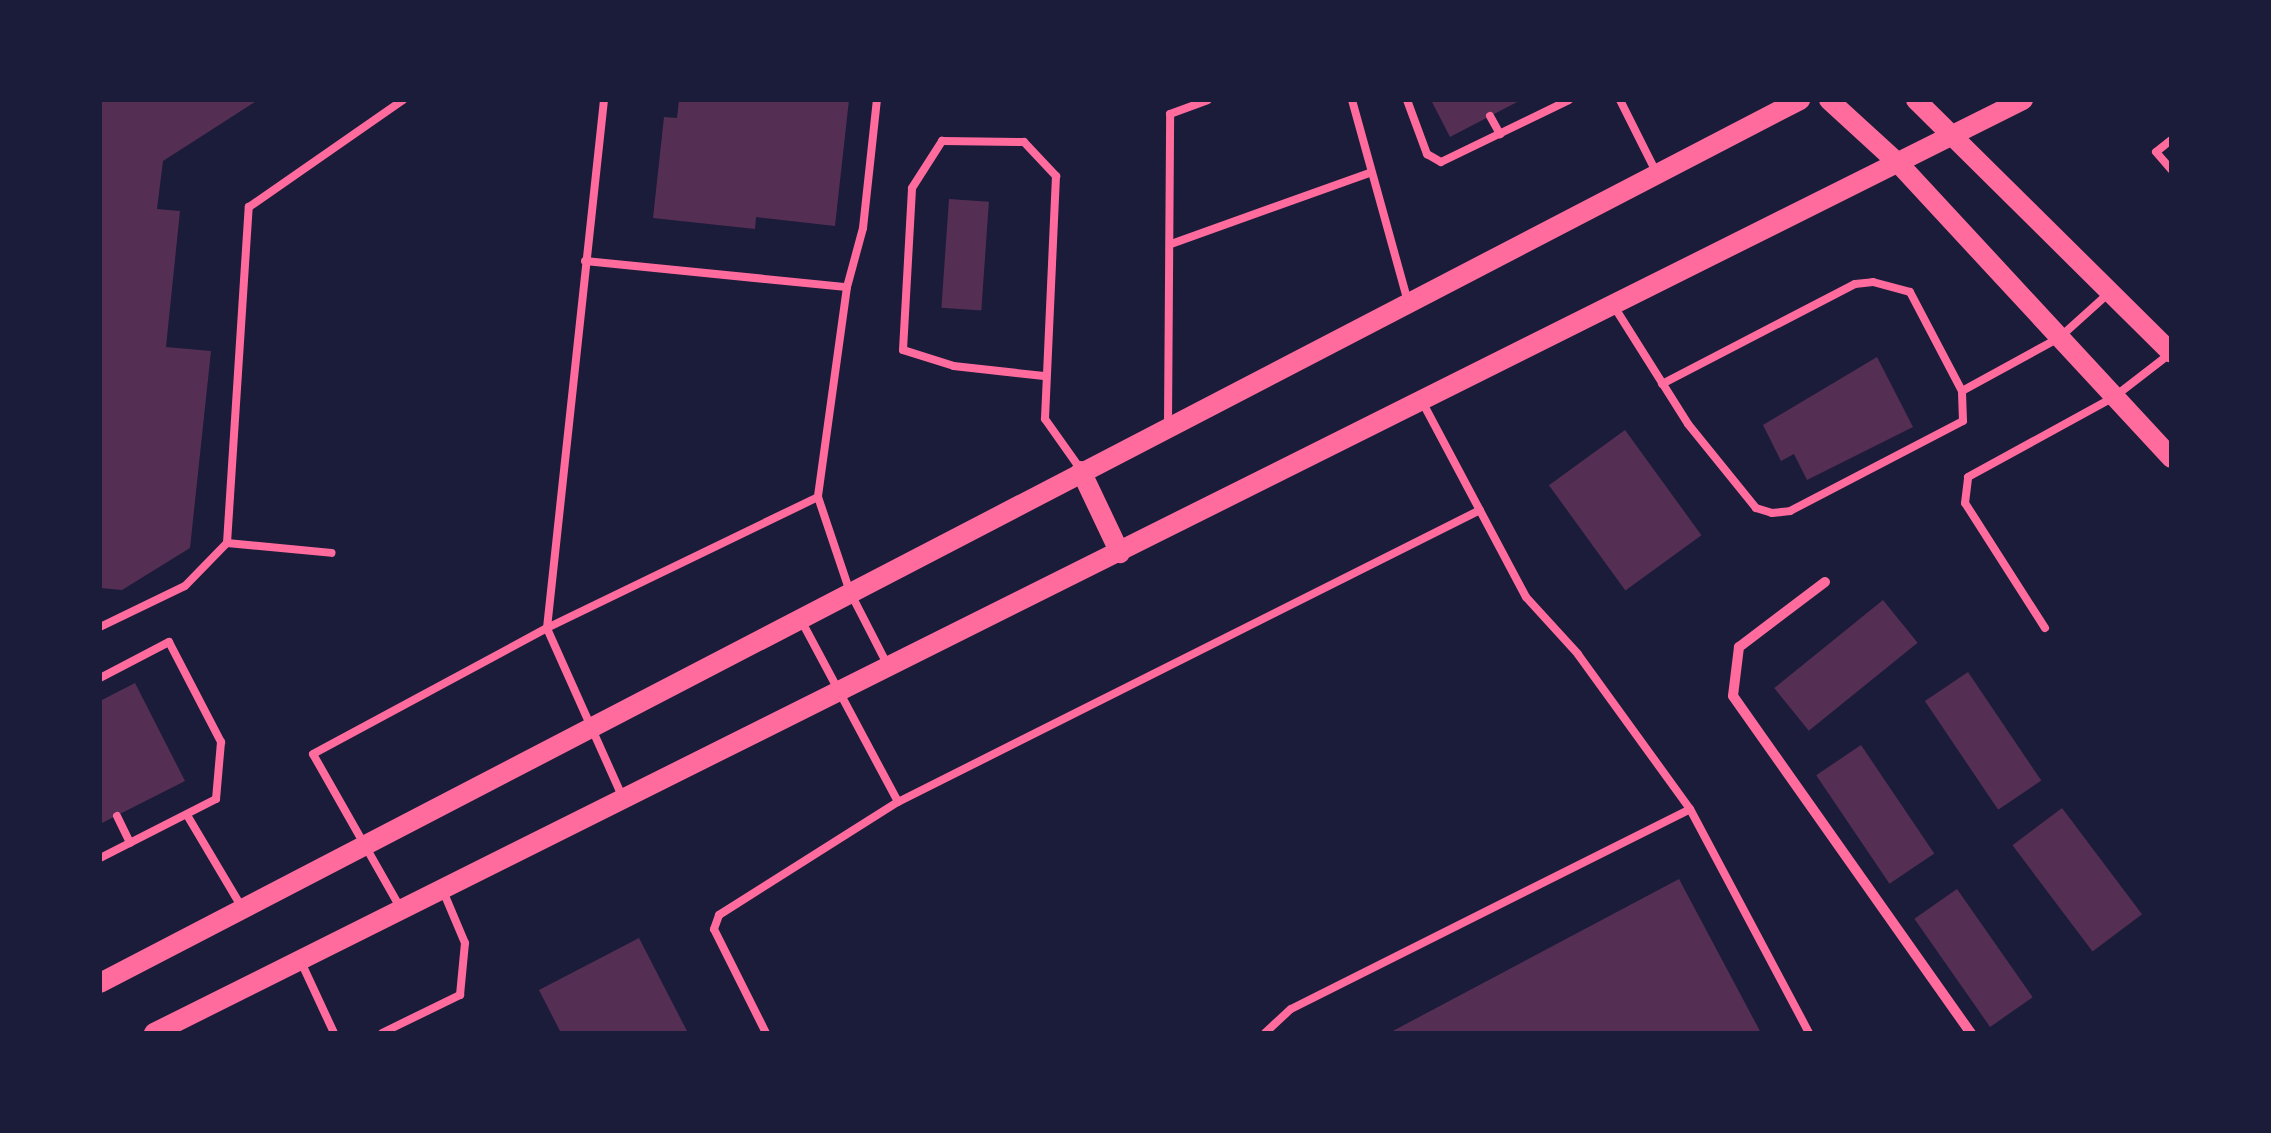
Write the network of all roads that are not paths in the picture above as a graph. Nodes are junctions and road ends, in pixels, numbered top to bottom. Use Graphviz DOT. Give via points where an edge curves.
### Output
graph roads {
  1 [pos="403,100"];
  2 [pos="604,100"];
  3 [pos="877,100"];
  4 [pos="1170,100"];
  5 [pos="1208,100"];
  6 [pos="1352,100"];
  7 [pos="1408,100"];
  8 [pos="1569,100"];
  9 [pos="1620,100"];
  10 [pos="1800,100"];
  11 [pos="1829,100"];
  12 [pos="1916,100"];
  13 [pos="2022,100"];
  14 [pos="1555,103"];
  15 [pos="1174,111"];
  16 [pos="1490,116"];
  17 [pos="1500,134"];
  18 [pos="1956,139"];
  19 [pos="2171,140"];
  20 [pos="1900,166"];
  21 [pos="2171,169"];
  22 [pos="1368,172"];
  23 [pos="1656,174"];
  24 [pos="1171,244"];
  25 [pos="586,261"];
  26 [pos="847,287"];
  27 [pos="2111,292"];
  28 [pos="1408,302"];
  29 [pos="1614,307"];
  30 [pos="2059,338"];
  31 [pos="2171,352"];
  32 [pos="1044,376"];
  33 [pos="1662,384"];
  34 [pos="1962,391"];
  35 [pos="2114,397"];
  36 [pos="1422,402"];
  37 [pos="1168,426"];
  38 [pos="2171,458"];
  39 [pos="1081,471"];
  40 [pos="818,498"];
  41 [pos="1480,510"];
  42 [pos="227,543"];
  43 [pos="332,553"];
  44 [pos="1120,553"];
  45 [pos="1826,582"];
  46 [pos="850,592"];
  47 [pos="800,618"];
  48 [pos="100,627"];
  49 [pos="546,628"];
  50 [pos="2045,628"];
  51 [pos="888,668"];
  52 [pos="100,678"];
  53 [pos="839,691"];
  54 [pos="590,728"];
  55 [pos="624,799"];
  56 [pos="898,802"];
  57 [pos="1690,809"];
  58 [pos="187,815"];
  59 [pos="117,816"];
  60 [pos="130,843"];
  61 [pos="365,845"];
  62 [pos="100,858"];
  63 [pos="442,890"];
  64 [pos="243,909"];
  65 [pos="401,910"];
  66 [pos="300,960"];
  67 [pos="100,983"];
  68 [pos="154,1033"];
  69 [pos="334,1033"];
  70 [pos="382,1033"];
  71 [pos="766,1033"];
  72 [pos="1265,1033"];
  73 [pos="1809,1033"];
  74 [pos="1971,1033"];
  1 -- 42 [label="lane" via="249,207"];
  2 -- 25 [label="lane"];
  3 -- 26 [label="lane" via="864,228"];
  4 -- 15 [label="lane"];
  5 -- 15 [label="lane"];
  6 -- 22 [label="lane"];
  7 -- 17 [label="lane" via="1427,154 1441,162"];
  8 -- 14 [label="lane"];
  9 -- 23 [label="lane"];
  10 -- 23 [label="main road"];
  11 -- 20 [label="main road"];
  12 -- 18 [label="main road"];
  13 -- 18 [label="main road"];
  14 -- 17 [label="lane"];
  15 -- 24 [label="lane"];
  16 -- 17 [label="lane"];
  18 -- 20 [label="main road"];
  18 -- 27 [label="main road"];
  19 -- 21 [label="lane" via="2156,152"];
  20 -- 29 [label="main road"];
  20 -- 30 [label="main road"];
  22 -- 24 [label="lane"];
  22 -- 28 [label="lane"];
  23 -- 28 [label="main road"];
  24 -- 37 [label="lane"];
  25 -- 26 [label="lane"];
  25 -- 49 [label="lane"];
  26 -- 40 [label="lane"];
  27 -- 30 [label="lane"];
  27 -- 31 [label="main road"];
  28 -- 37 [label="main road"];
  29 -- 33 [label="lane"];
  29 -- 36 [label="main road"];
  30 -- 34 [label="lane"];
  30 -- 35 [label="main road"];
  31 -- 35 [label="lane"];
  32 -- 32 [label="lane" via="1056,176 1024,142 942,141 912,188 903,350 954,366"];
  32 -- 39 [label="lane" via="1046,419"];
  33 -- 34 [label="lane" via="1855,284 1873,282 1910,292"];
  33 -- 34 [label="lane" via="1756,508 1772,514 1790,511 1963,422"];
  35 -- 38 [label="main road"];
  35 -- 50 [label="lane" via="1968,477 1965,503"];
  36 -- 41 [label="lane"];
  36 -- 44 [label="main road"];
  37 -- 39 [label="main road"];
  39 -- 44 [label="main road"];
  39 -- 46 [label="main road"];
  40 -- 46 [label="lane"];
  40 -- 49 [label="lane"];
  41 -- 56 [label="lane"];
  41 -- 57 [label="lane" via="1526,596 1578,654"];
  42 -- 43 [label="lane"];
  42 -- 48 [label="lane" via="185,586"];
  44 -- 51 [label="main road"];
  45 -- 74 [label="street" via="1739,647 1733,696"];
  46 -- 47 [label="main road"];
  46 -- 51 [label="lane"];
  47 -- 53 [label="lane"];
  47 -- 54 [label="main road"];
  49 -- 54 [label="lane"];
  49 -- 61 [label="lane" via="313,754"];
  51 -- 53 [label="main road"];
  52 -- 58 [label="lane" via="169,642 221,742 216,799"];
  53 -- 55 [label="main road"];
  53 -- 56 [label="lane"];
  54 -- 55 [label="lane"];
  54 -- 61 [label="main road"];
  55 -- 63 [label="main road"];
  56 -- 71 [label="lane" via="719,915 714,928"];
  57 -- 72 [label="lane" via="1291,1009"];
  57 -- 73 [label="lane"];
  58 -- 60 [label="lane"];
  58 -- 64 [label="lane"];
  59 -- 60 [label="lane"];
  60 -- 62 [label="lane"];
  61 -- 64 [label="main road"];
  61 -- 65 [label="lane"];
  63 -- 65 [label="main road"];
  63 -- 70 [label="lane" via="465,943 460,994"];
  64 -- 67 [label="main road"];
  65 -- 66 [label="main road"];
  66 -- 68 [label="main road"];
  66 -- 69 [label="lane"];
}
